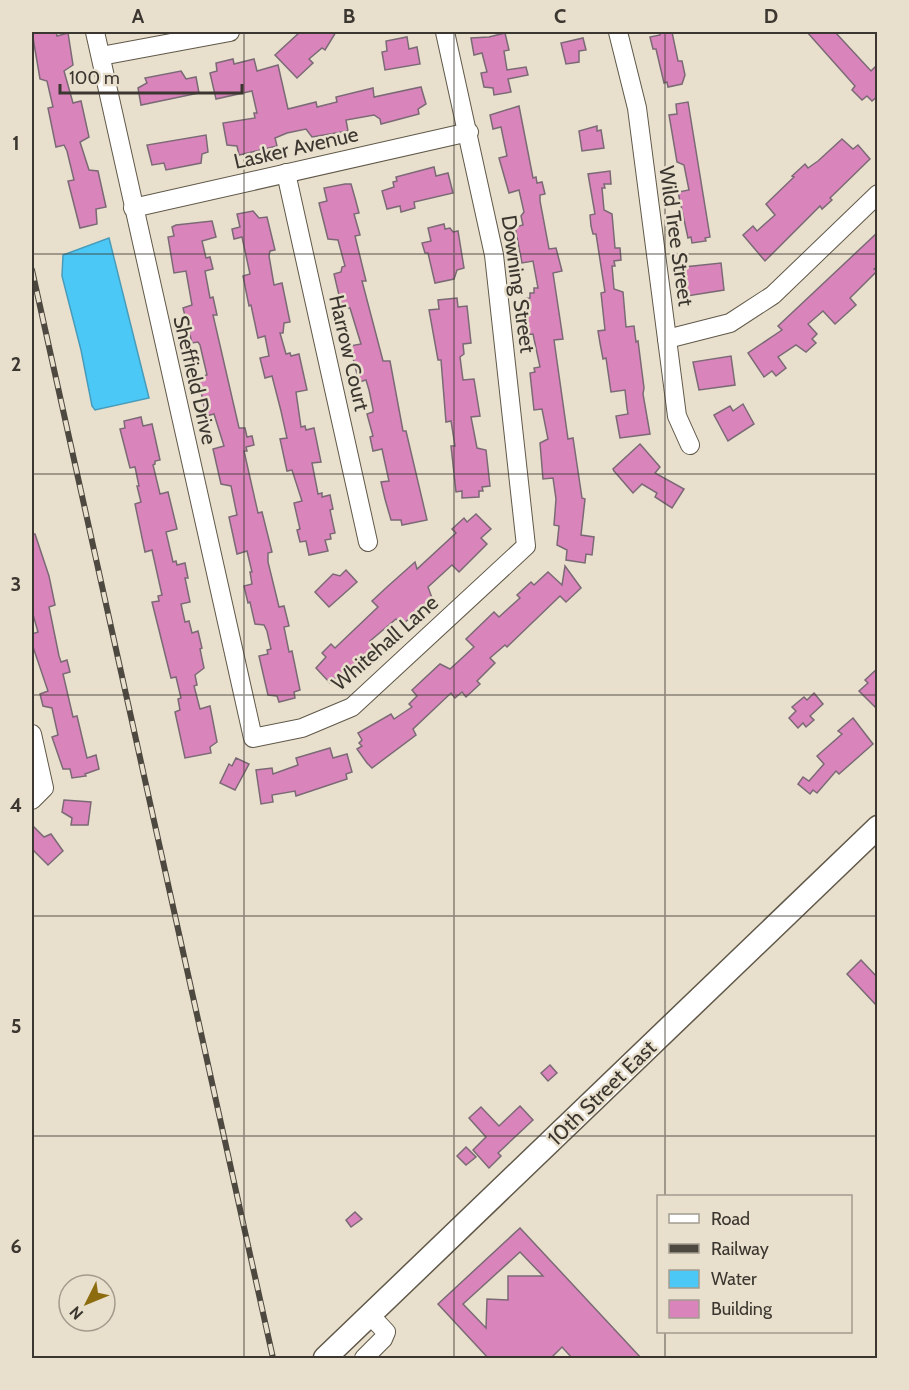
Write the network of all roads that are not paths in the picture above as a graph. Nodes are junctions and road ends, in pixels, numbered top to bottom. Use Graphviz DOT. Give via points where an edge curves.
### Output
graph roads {
  1 [pos="95,32"];
  2 [pos="230,32"];
  3 [pos="445,32"];
  4 [pos="618,32"];
  5 [pos="100,56"];
  6 [pos="469,132"];
  7 [pos="286,173"];
  8 [pos="878,194"];
  9 [pos="133,208"];
  10 [pos="667,339"];
  11 [pos="690,445"];
  12 [pos="368,542"];
  13 [pos="526,546"];
  14 [pos="32,734"];
  15 [pos="253,738"];
  16 [pos="32,800"];
  17 [pos="878,827"];
  18 [pos="371,1316"];
  19 [pos="325,1359"];
  20 [pos="364,1359"];
  1 -- 5 [label="street, Sheffield Drive"];
  2 -- 5 [label="street"];
  3 -- 6 [label="street, Downing Street"];
  4 -- 10 [label="street, Wild Tree Street" via="637,108"];
  5 -- 9 [label="street, Sheffield Drive"];
  6 -- 7 [label="street, Lasker Avenue"];
  6 -- 13 [label="street, Downing Street" via="494,255"];
  7 -- 9 [label="street, Lasker Avenue"];
  7 -- 12 [label="street, Harrow Court"];
  8 -- 10 [label="street" via="773,295 730,323"];
  9 -- 15 [label="street, Sheffield Drive"];
  10 -- 11 [label="street, Wild Tree Street" via="677,416"];
  13 -- 15 [label="street, Whitehall Lane" via="352,707 302,728"];
  14 -- 16 [label="street" via="44,788"];
  17 -- 18 [label="main road, 10th Street East"];
  18 -- 19 [label="main road, 10th Street East"];
  18 -- 20 [label="street" via="386,1332"];
}
